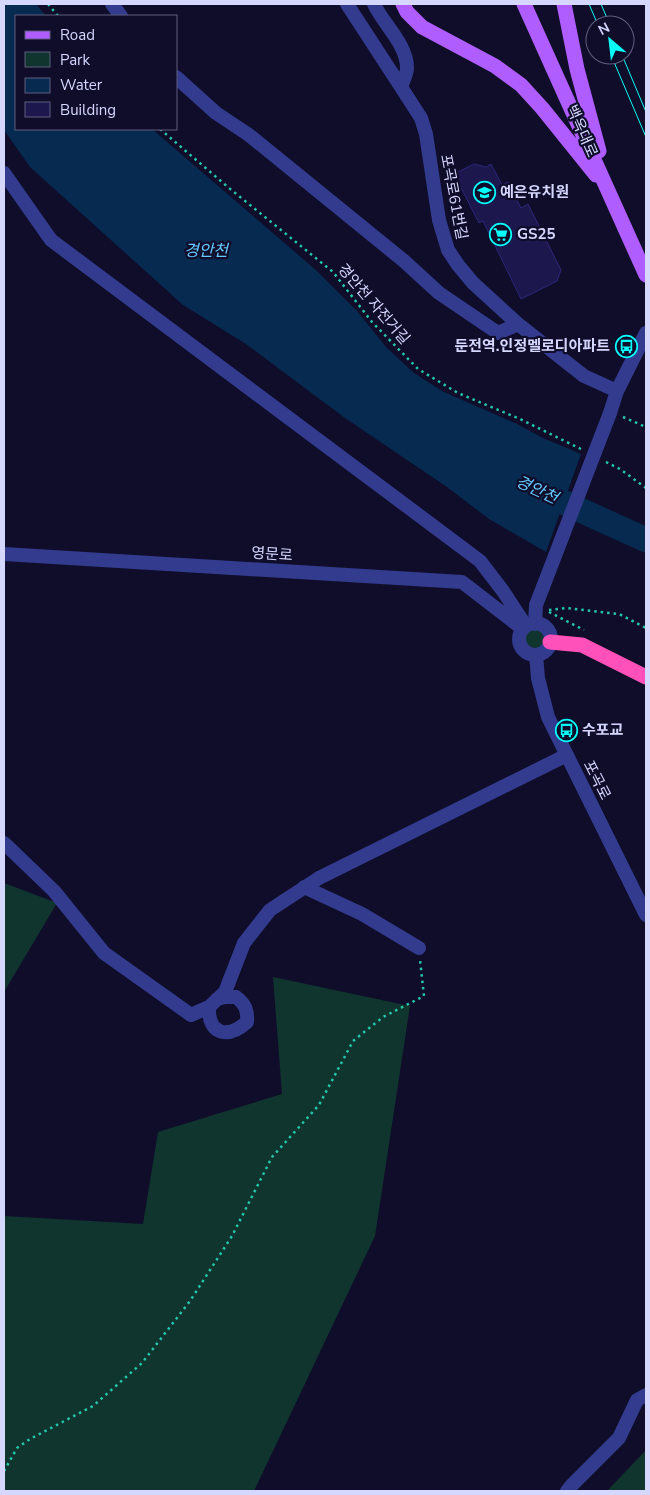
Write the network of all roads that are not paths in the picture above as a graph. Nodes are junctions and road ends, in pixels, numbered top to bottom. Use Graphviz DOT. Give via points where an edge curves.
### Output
graph roads {
  1 [pos="112,4"];
  2 [pos="347,4"];
  3 [pos="374,4"];
  4 [pos="403,4"];
  5 [pos="524,4"];
  6 [pos="564,4"];
  7 [pos="120,15"];
  8 [pos="178,79"];
  9 [pos="401,87"];
  10 [pos="4,173"];
  11 [pos="611,194"];
  12 [pos="646,275"];
  13 [pos="518,324"];
  14 [pos="646,333"];
  15 [pos="617,391"];
  16 [pos="4,554"];
  17 [pos="528,626"];
  18 [pos="550,642"];
  19 [pos="536,655"];
  20 [pos="646,677"];
  21 [pos="567,755"];
  22 [pos="4,843"];
  23 [pos="304,888"];
  24 [pos="646,915"];
  25 [pos="419,948"];
  26 [pos="646,1396"];
  27 [pos="567,1491"];
  1 -- 7 [label="street"];
  2 -- 9 [label="street, 포곡로61번길"];
  3 -- 9 [label="street" via="406,58 407,70"];
  4 -- 11 [label="main road" via="422,27 495,66 521,85"];
  5 -- 11 [label="main road, 백옥대로"];
  6 -- 11 [label="main road" via="577,69"];
  8 -- 13 [label="street" via="216,113 249,135 404,261 439,293 498,333"];
  9 -- 13 [label="street, 포곡로61번길" via="421,118 426,134 439,220 448,250 474,283"];
  10 -- 17 [label="street" via="51,240 480,561"];
  11 -- 12 [label="main road, 백옥대로"];
  13 -- 15 [label="street, 포곡로61번길" via="584,376"];
  14 -- 15 [label="street"];
  15 -- 17 [label="street, bridge"];
  16 -- 17 [label="street, 영문로" via="462,582"];
  17 -- 18 [label="street" via="546,628"];
  17 -- 19 [label="street" via="519,636 520,647"];
  18 -- 19 [label="street" via="544,652"];
  18 -- 20 [label="highway" via="582,646"];
  19 -- 21 [label="street, 포곡로" via="548,717"];
  21 -- 23 [label="street"];
  21 -- 24 [label="street, 포곡로"];
  22 -- 23 [label="street" via="54,891 104,953 191,1015 225,992 244,943 270,910"];
  23 -- 25 [label="street" via="362,914"];
  26 -- 27 [label="street" via="637,1400 619,1438"];
}
